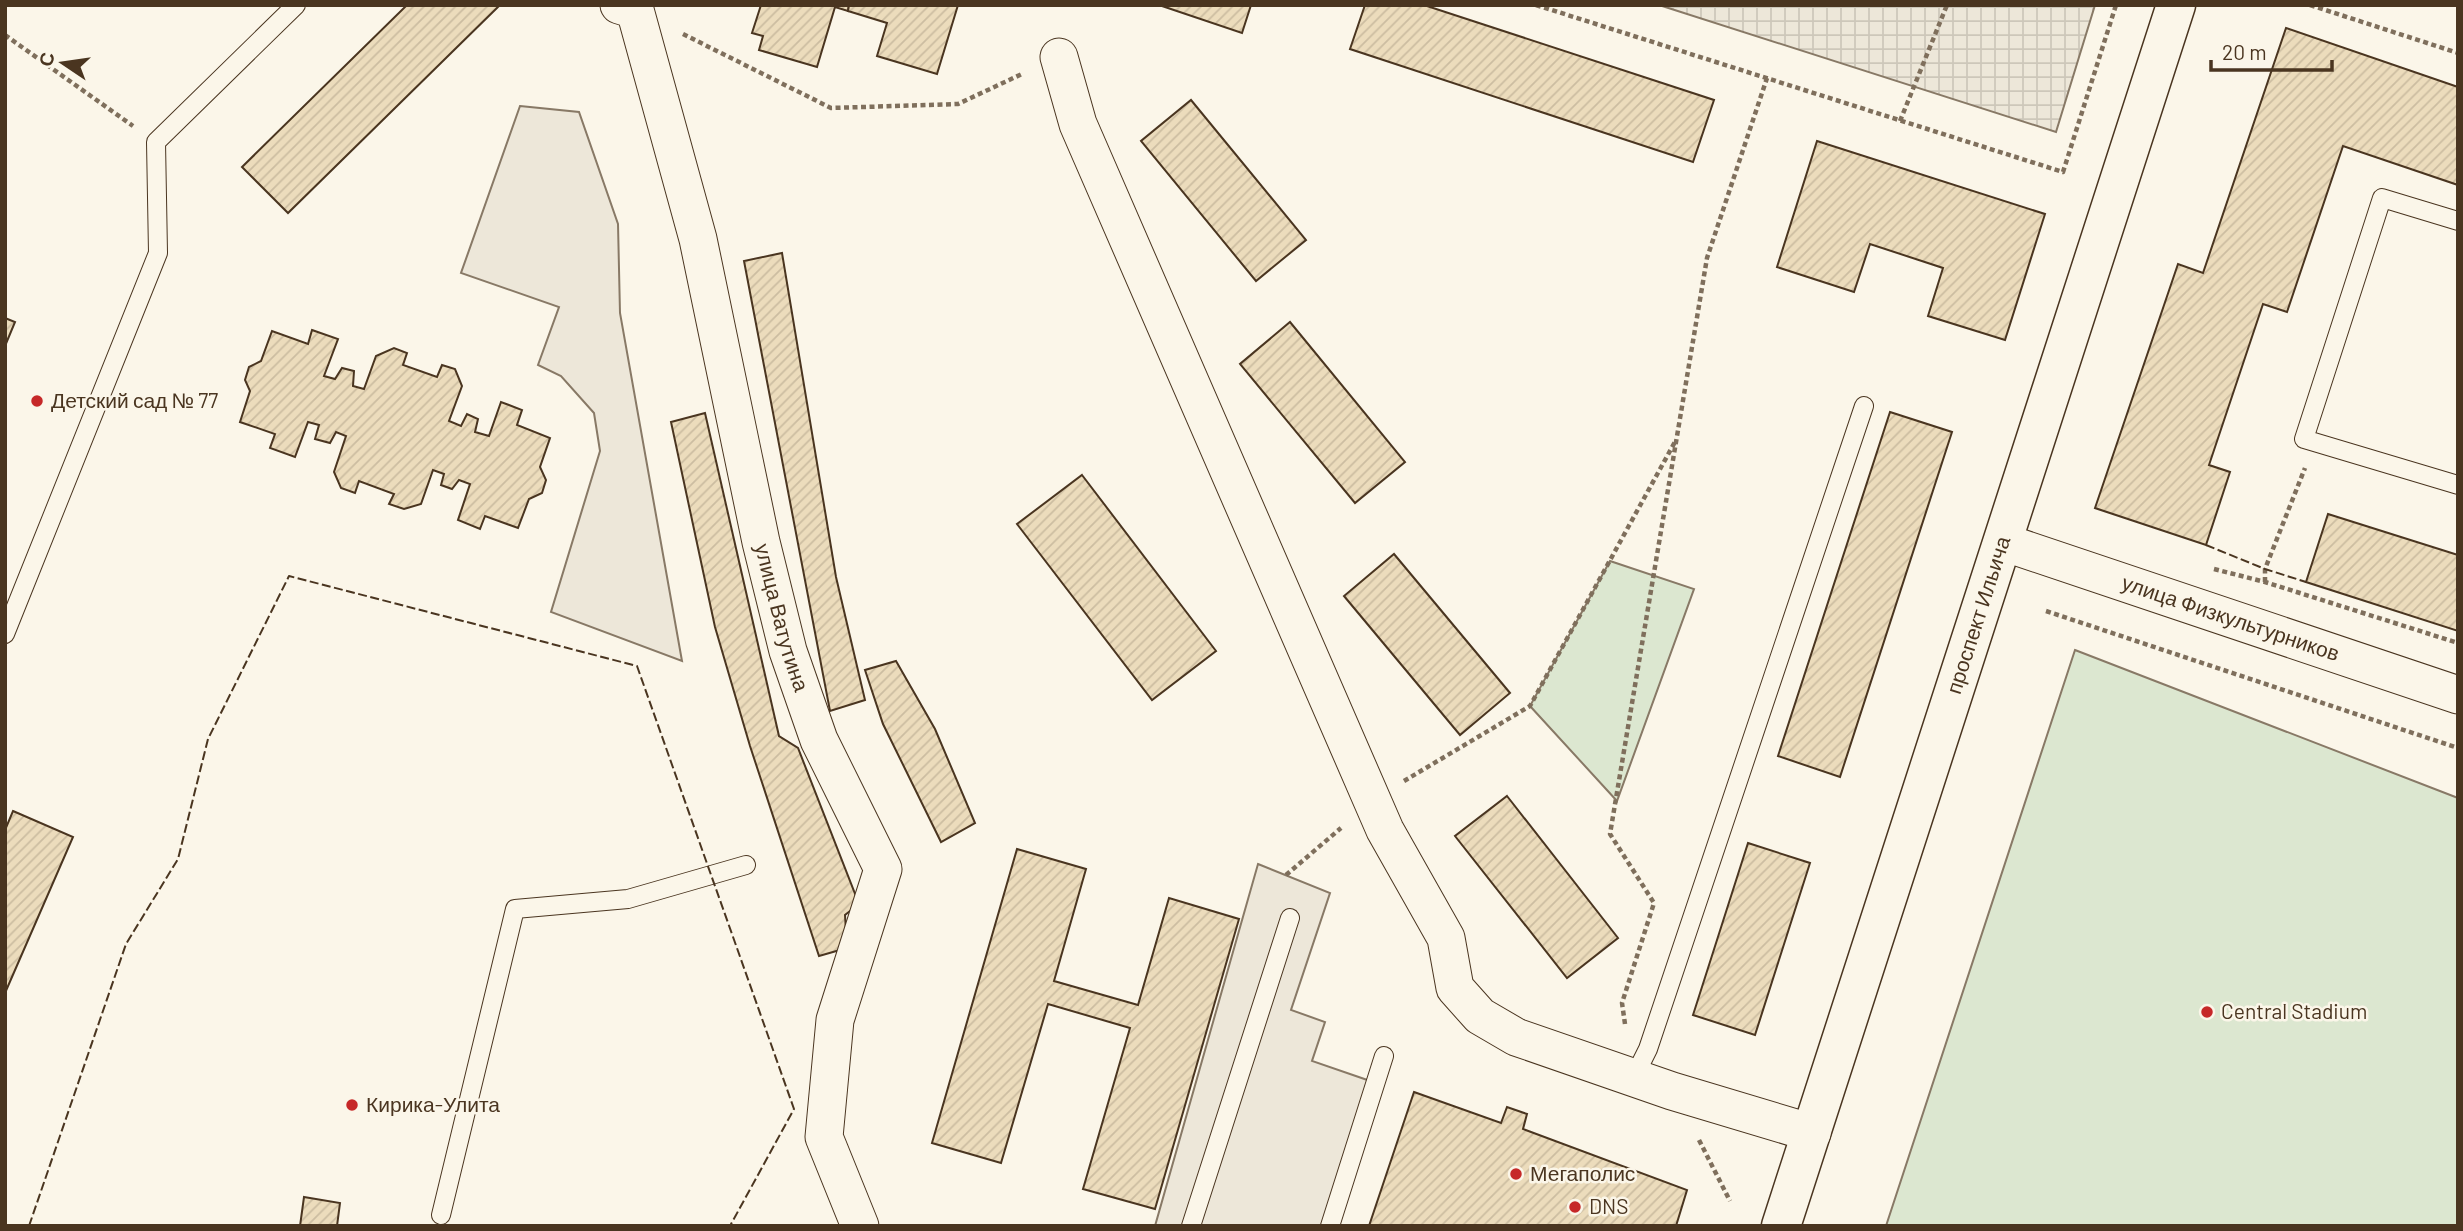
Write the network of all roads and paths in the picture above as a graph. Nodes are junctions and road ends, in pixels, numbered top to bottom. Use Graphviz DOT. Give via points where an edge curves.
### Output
graph roads {
  1 [pos="296,5"];
  2 [pos="1536,5"];
  3 [pos="1947,5"];
  4 [pos="2116,5"];
  5 [pos="2176,5"];
  6 [pos="2310,5"];
  7 [pos="627,8"];
  8 [pos="5,35"];
  9 [pos="2458,53"];
  10 [pos="1059,57"];
  11 [pos="1767,78"];
  12 [pos="1900,121"];
  13 [pos="156,142"];
  14 [pos="2458,221"];
  15 [pos="1864,406"];
  16 [pos="1678,436"];
  17 [pos="2314,443"];
  18 [pos="2458,485"];
  19 [pos="2003,542"];
  20 [pos="2213,568"];
  21 [pos="2264,582"];
  22 [pos="2046,611"];
  23 [pos="5,634"];
  24 [pos="2458,643"];
  25 [pos="2458,695"];
  26 [pos="2458,748"];
  27 [pos="1373,800"];
  28 [pos="746,865"];
  29 [pos="1286,875"];
  30 [pos="1290,918"];
  31 [pos="1384,1056"];
  32 [pos="1641,1063"];
  33 [pos="1672,1091"];
  34 [pos="1812,1133"];
  35 [pos="1730,1201"];
  36 [pos="441,1215"];
  37 [pos="860,1226"];
  38 [pos="1191,1226"];
  39 [pos="1330,1226"];
  40 [pos="1781,1226"];
  1 -- 13 [label="lane"];
  2 -- 11 [label="path"];
  3 -- 12 [label="path"];
  4 -- 12 [label="path" via="2063,172"];
  5 -- 19 [label="main road, проспект Ильича"];
  6 -- 9 [label="path"];
  7 -- 10 [label="path" via="831,108 957,104"];
  7 -- 37 [label="street, улица Ватутина" via="698,239 788,651 819,740 883,869 835,1020 824,1137"];
  8 -- 13 [label="path"];
  10 -- 27 [label="street" via="1078,124"];
  11 -- 12 [label="path"];
  11 -- 16 [label="path" via="1707,258"];
  13 -- 23 [label="lane" via="158,253"];
  14 -- 17 [label="lane" via="2382,198 2304,439"];
  15 -- 32 [label="lane"];
  16 -- 27 [label="path" via="1530,706"];
  16 -- 32 [label="path" via="1610,834 1654,903 1622,1003 1623,1022 1635,1038"];
  17 -- 18 [label="lane"];
  17 -- 21 [label="path"];
  19 -- 25 [label="street, улица Физкультурников"];
  19 -- 34 [label="main road, проспект Ильича"];
  20 -- 21 [label="path"];
  21 -- 24 [label="path"];
  22 -- 26 [label="path"];
  27 -- 29 [label="path"];
  27 -- 32 [label="street" via="1446,938 1455,988 1480,1017 1516,1037"];
  28 -- 36 [label="lane" via="628,899 515,909"];
  30 -- 38 [label="lane"];
  31 -- 39 [label="lane"];
  32 -- 33 [label="street"];
  33 -- 34 [label="street"];
  33 -- 35 [label="path"];
  34 -- 40 [label="main road, проспект Ильича"];
}
